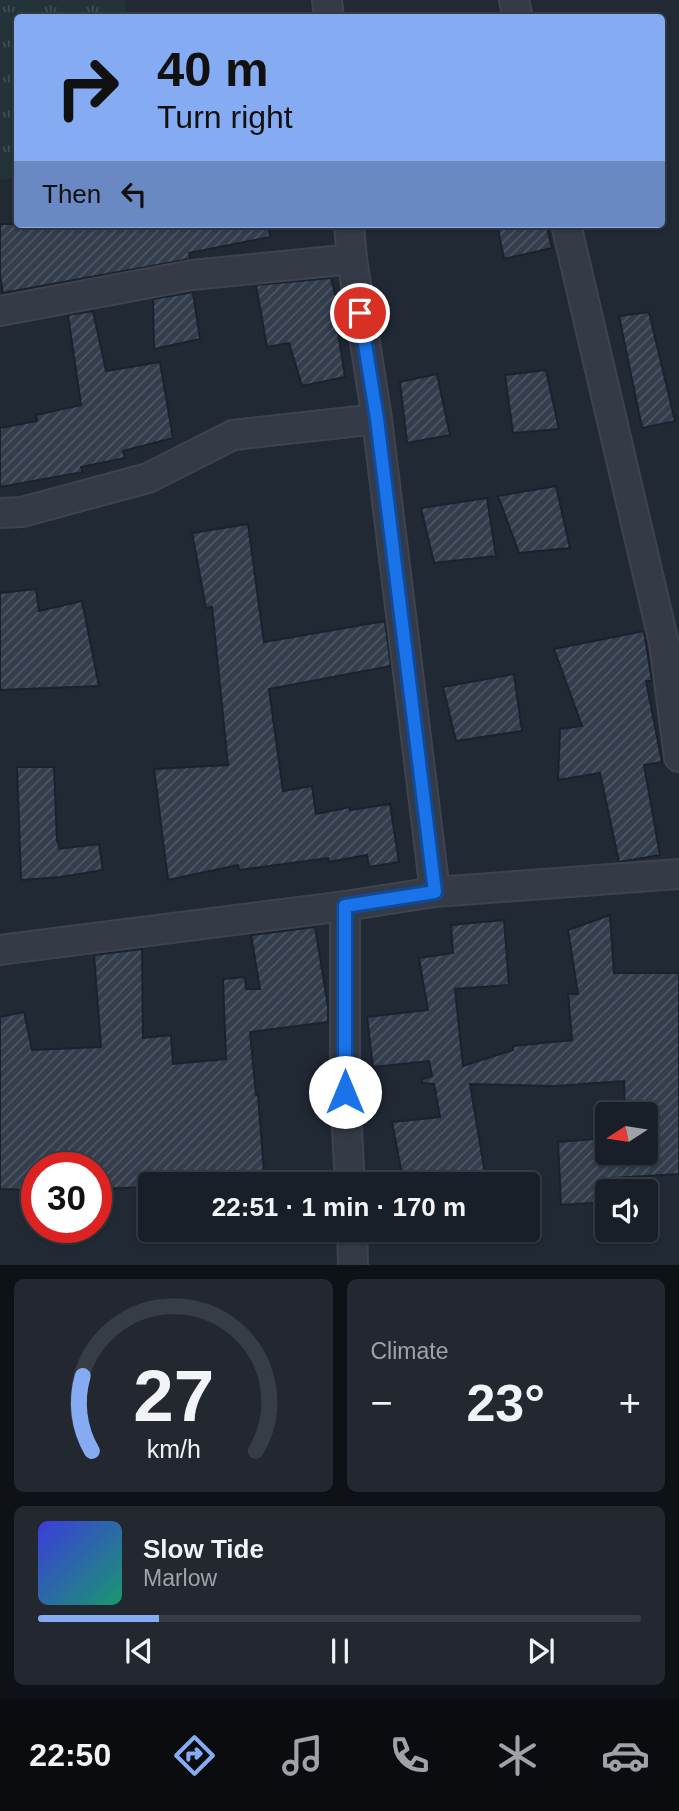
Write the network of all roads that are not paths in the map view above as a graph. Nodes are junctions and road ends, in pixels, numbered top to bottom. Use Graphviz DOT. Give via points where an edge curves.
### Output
graph roads {
  1 [pos="349,228"];
  2 [pos="567,228"];
  3 [pos="352,259"];
  4 [pos="0,311"];
  5 [pos="377,419"];
  6 [pos="0,513"];
  7 [pos="679,757"];
  8 [pos="679,874"];
  9 [pos="435,892"];
  10 [pos="345,906"];
  11 [pos="0,950"];
  12 [pos="348,1172"];
  13 [pos="352,1242"];
  14 [pos="353,1265"];
  1 -- 3 [label="street"];
  2 -- 7 [label="street" via="664,643"];
  3 -- 4 [label="street" via="192,275"];
  3 -- 5 [label="street"];
  5 -- 6 [label="street" via="233,435 148,478 22,512"];
  5 -- 9 [label="street"];
  8 -- 9 [label="street"];
  9 -- 10 [label="street"];
  10 -- 11 [label="street"];
  10 -- 12 [label="street"];
  13 -- 14 [label="street"];
}
